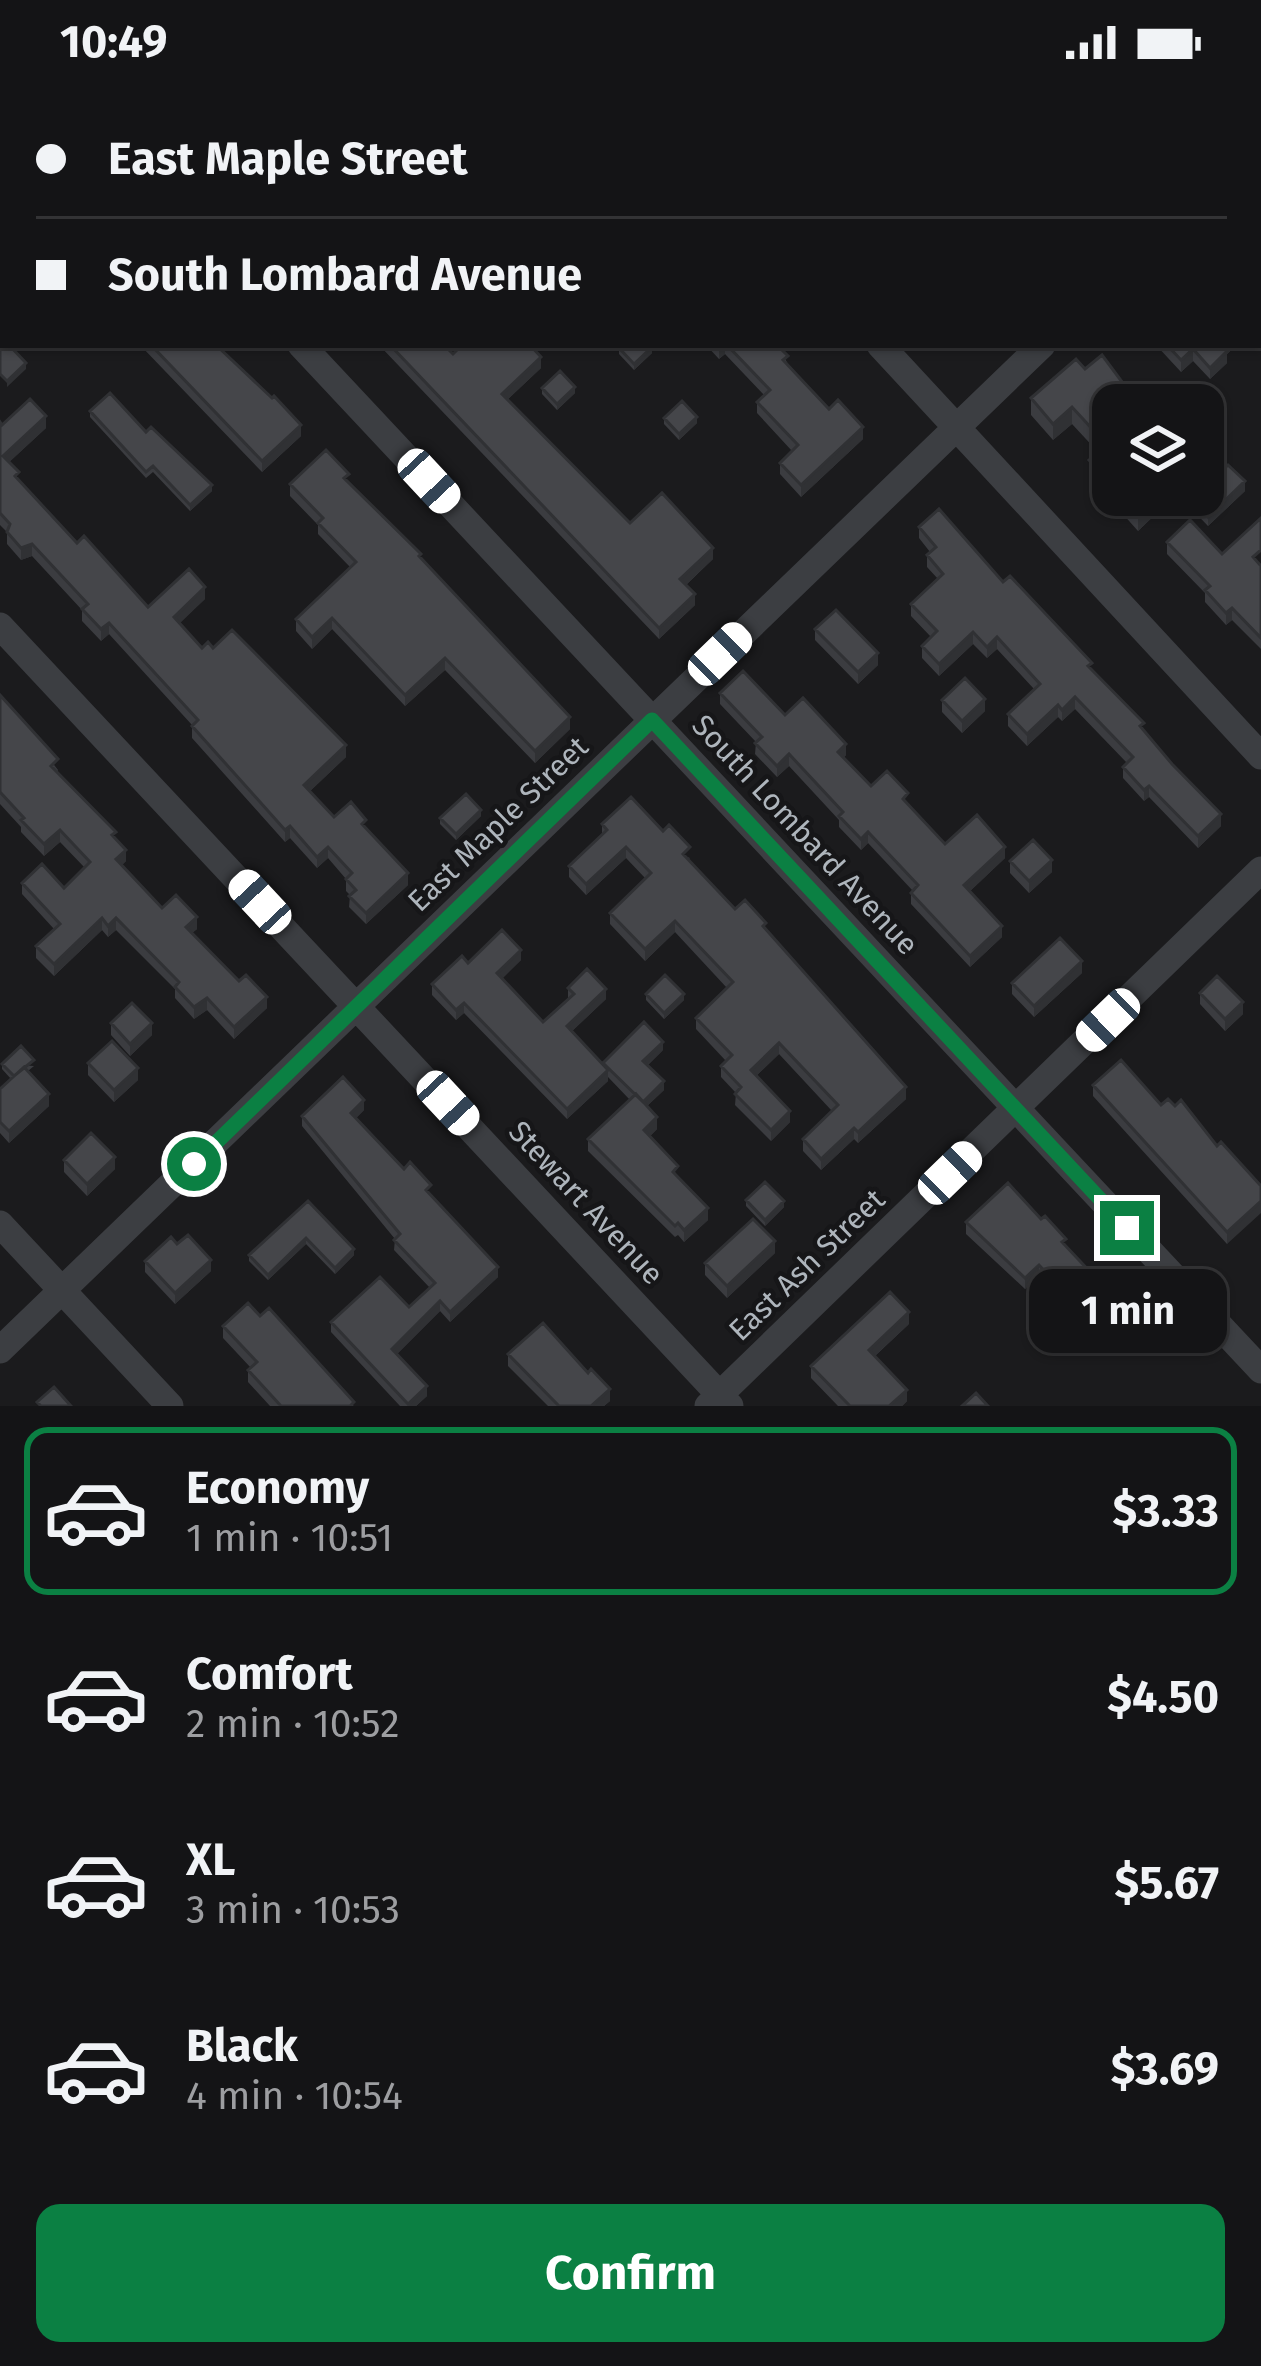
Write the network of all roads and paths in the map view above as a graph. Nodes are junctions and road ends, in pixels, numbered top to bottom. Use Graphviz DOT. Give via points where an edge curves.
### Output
graph roads {
  1 [pos="304,348"];
  2 [pos="883,348"];
  3 [pos="1039,348"];
  4 [pos="956,426"];
  5 [pos="0,626"];
  6 [pos="652,720"];
  7 [pos="1261,756"];
  8 [pos="1261,870"];
  9 [pos="357,1006"];
  10 [pos="1016,1109"];
  11 [pos="0,1224"];
  12 [pos="63,1291"];
  13 [pos="0,1350"];
  14 [pos="1261,1370"];
  15 [pos="719,1402"];
  16 [pos="170,1406"];
  1 -- 6 [label="street, South Lombard Avenue"];
  2 -- 4 [label="street"];
  3 -- 4 [label="street, East Maple Street"];
  4 -- 6 [label="street, East Maple Street"];
  4 -- 7 [label="street"];
  5 -- 9 [label="street, Stewart Avenue"];
  6 -- 9 [label="street, East Maple Street"];
  6 -- 10 [label="street, South Lombard Avenue"];
  8 -- 10 [label="street, East Ash Street"];
  9 -- 12 [label="street, East Maple Street"];
  9 -- 15 [label="street, Stewart Avenue"];
  10 -- 14 [label="street, South Lombard Avenue"];
  10 -- 15 [label="street, East Ash Street"];
  11 -- 12 [label="street"];
  12 -- 13 [label="street, East Maple Street"];
  12 -- 16 [label="street"];
}
